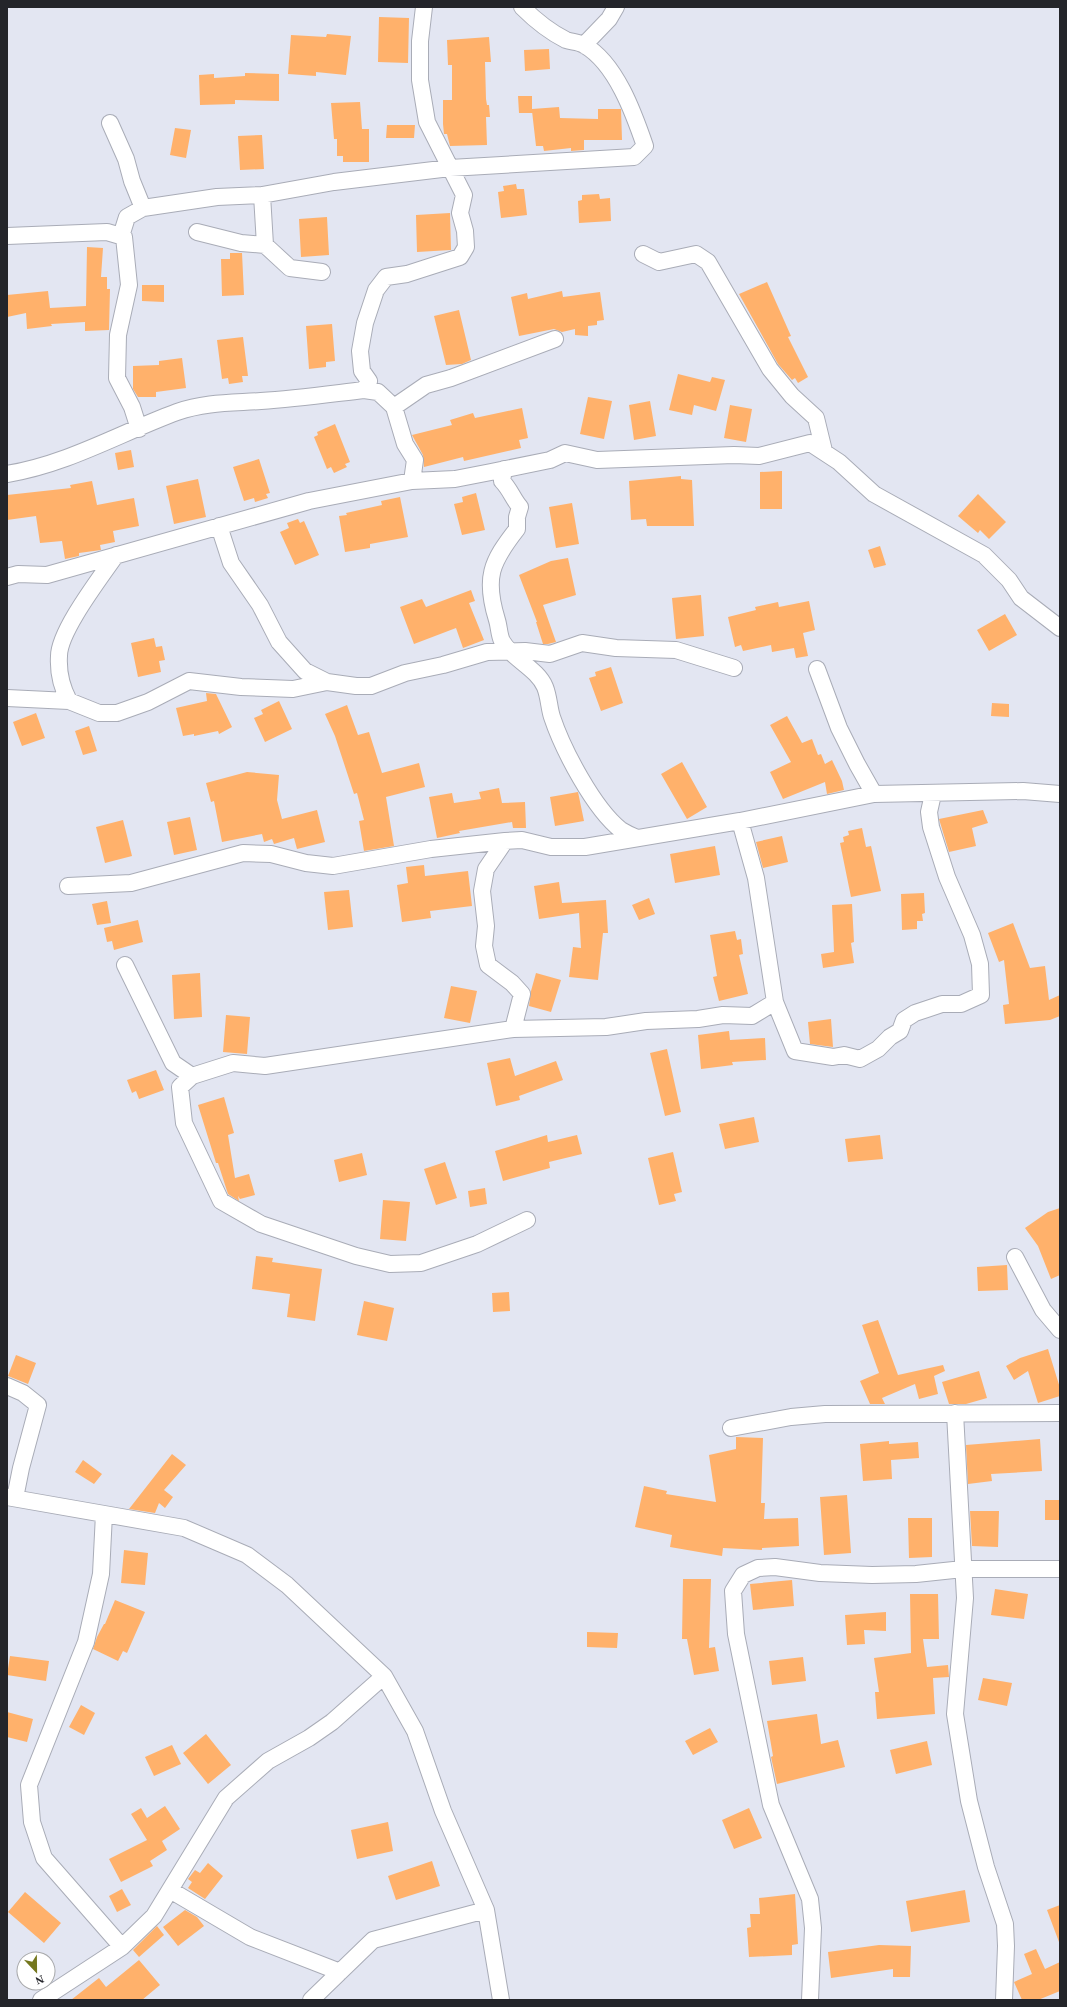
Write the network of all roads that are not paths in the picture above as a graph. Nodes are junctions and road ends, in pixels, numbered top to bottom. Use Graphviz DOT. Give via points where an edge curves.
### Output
graph roads {
  1 [pos="424,7"];
  2 [pos="522,7"];
  3 [pos="616,7"];
  4 [pos="584,45"];
  5 [pos="110,123"];
  6 [pos="450,168"];
  7 [pos="262,195"];
  8 [pos="143,208"];
  9 [pos="197,232"];
  10 [pos="122,233"];
  11 [pos="7,236"];
  12 [pos="265,245"];
  13 [pos="643,254"];
  14 [pos="322,272"];
  15 [pos="555,339"];
  16 [pos="364,390"];
  17 [pos="394,407"];
  18 [pos="139,428"];
  19 [pos="824,451"];
  20 [pos="504,469"];
  21 [pos="7,474"];
  22 [pos="412,481"];
  23 [pos="218,526"];
  24 [pos="116,554"];
  25 [pos="7,577"];
  26 [pos="1060,628"];
  27 [pos="512,652"];
  28 [pos="734,668"];
  29 [pos="817,669"];
  30 [pos="327,682"];
  31 [pos="7,698"];
  32 [pos="69,701"];
  33 [pos="874,794"];
  34 [pos="933,794"];
  35 [pos="1060,794"];
  36 [pos="740,821"];
  37 [pos="638,838"];
  38 [pos="505,841"];
  39 [pos="68,886"];
  40 [pos="125,965"];
  41 [pos="775,1002"];
  42 [pos="513,1029"];
  43 [pos="192,1076"];
  44 [pos="527,1220"];
  45 [pos="1015,1257"];
  46 [pos="1060,1330"];
  47 [pos="7,1386"];
  48 [pos="955,1413"];
  49 [pos="1060,1413"];
  50 [pos="730,1428"];
  51 [pos="11,1497"];
  52 [pos="104,1514"];
  53 [pos="963,1569"];
  54 [pos="1060,1569"];
  55 [pos="384,1676"];
  56 [pos="170,1890"];
  57 [pos="486,1910"];
  58 [pos="122,1947"];
  59 [pos="340,1972"];
  60 [pos="41,2000"];
  61 [pos="311,2000"];
  62 [pos="501,2000"];
  63 [pos="810,2000"];
  64 [pos="1004,2000"];
  1 -- 6 [label="street" via="420,41 420,80 427,122"];
  2 -- 4 [label="street" via="536,21 555,33"];
  3 -- 4 [label="street" via="609,19"];
  4 -- 6 [label="street" via="606,64 630,103 645,146 634,157"];
  5 -- 8 [label="street"];
  6 -- 7 [label="street" via="334,182"];
  6 -- 16 [label="street" via="464,195 460,213 466,247 460,257 407,274 386,277 376,290 365,323 360,351 362,371 369,381"];
  7 -- 8 [label="street" via="217,197"];
  7 -- 12 [label="street"];
  8 -- 10 [label="street" via="127,217"];
  9 -- 12 [label="street" via="241,243"];
  11 -- 18 [label="street" via="107,232 124,237 129,285 118,335 117,378 132,407"];
  12 -- 14 [label="street" via="290,268"];
  13 -- 19 [label="street" via="659,262 696,254 708,262 770,369 792,396 816,418"];
  15 -- 17 [label="street" via="426,385"];
  16 -- 17 [label="street" via="378,392"];
  16 -- 18 [label="street" via="206,404"];
  17 -- 22 [label="street" via="405,444 415,460"];
  18 -- 21 [label="street" via="46,466"];
  19 -- 20 [label="street" via="810,443 760,456 596,460 565,453 550,460"];
  19 -- 26 [label="street" via="874,494 984,556 1009,580 1021,598"];
  20 -- 22 [label="street" via="455,479"];
  20 -- 27 [label="street" via="502,481 520,507 517,529 501,549 493,567 490,584 501,640"];
  22 -- 23 [label="street" via="309,501"];
  23 -- 24 [label="street"];
  23 -- 30 [label="street" via="231,563 260,605 279,642 304,671"];
  24 -- 25 [label="street" via="47,575 18,574"];
  24 -- 32 [label="street" via="70,623 59,655 62,688"];
  27 -- 28 [label="street" via="550,654 582,643 616,648 676,650"];
  27 -- 30 [label="street" via="487,652 405,673 371,686"];
  27 -- 37 [label="street" via="545,686 551,716 564,750 604,813 622,830"];
  29 -- 33 [label="street" via="839,728"];
  30 -- 32 [label="street" via="293,689 189,681 148,702 117,713 99,713"];
  31 -- 32 [label="street"];
  33 -- 34 [label="street"];
  33 -- 36 [label="street"];
  34 -- 35 [label="street" via="1023,791"];
  34 -- 41 [label="street" via="929,812 932,827 947,877 972,935 980,964 981,995 961,1004 942,1004 915,1013 904,1020 900,1031 878,1049 860,1059 844,1055 833,1057 795,1051"];
  36 -- 37 [label="street"];
  36 -- 41 [label="street" via="756,878"];
  37 -- 38 [label="street" via="585,847 551,847 522,840"];
  38 -- 39 [label="street" via="431,849 333,866 306,863 271,854 243,853 130,883"];
  38 -- 42 [label="street" via="486,869 482,891 486,926 484,946 488,965 522,994"];
  40 -- 43 [label="street" via="173,1063"];
  41 -- 42 [label="street" via="752,1016 723,1015 646,1021 606,1028"];
  42 -- 43 [label="street" via="265,1066 233,1063"];
  43 -- 44 [label="street" via="180,1087 184,1123 203,1164 221,1201 261,1224 356,1256 390,1264 421,1263 477,1244"];
  45 -- 46 [label="street" via="1043,1310"];
  47 -- 51 [label="street" via="23,1393 38,1405"];
  48 -- 49 [label="street"];
  48 -- 50 [label="street" via="825,1414"];
  48 -- 53 [label="street"];
  51 -- 52 [label="street"];
  52 -- 55 [label="street" via="184,1528 247,1555 288,1585"];
  52 -- 58 [label="street" via="102,1574 86,1642 29,1785 32,1822 44,1858"];
  53 -- 54 [label="street"];
  53 -- 63 [label="street" via="872,1575 820,1573 775,1567 758,1568 743,1575 733,1591 736,1634 771,1805 810,1899 813,1928"];
  53 -- 64 [label="street" via="965,1598 955,1714 969,1801 986,1867 1005,1924"];
  55 -- 56 [label="street" via="332,1722 268,1761 226,1798"];
  55 -- 57 [label="street" via="415,1731 443,1811"];
  56 -- 58 [label="street" via="154,1916"];
  56 -- 59 [label="street" via="250,1936"];
  57 -- 59 [label="street" via="373,1940"];
  57 -- 62 [label="street"];
  58 -- 60 [label="street"];
  59 -- 61 [label="street"];
}
